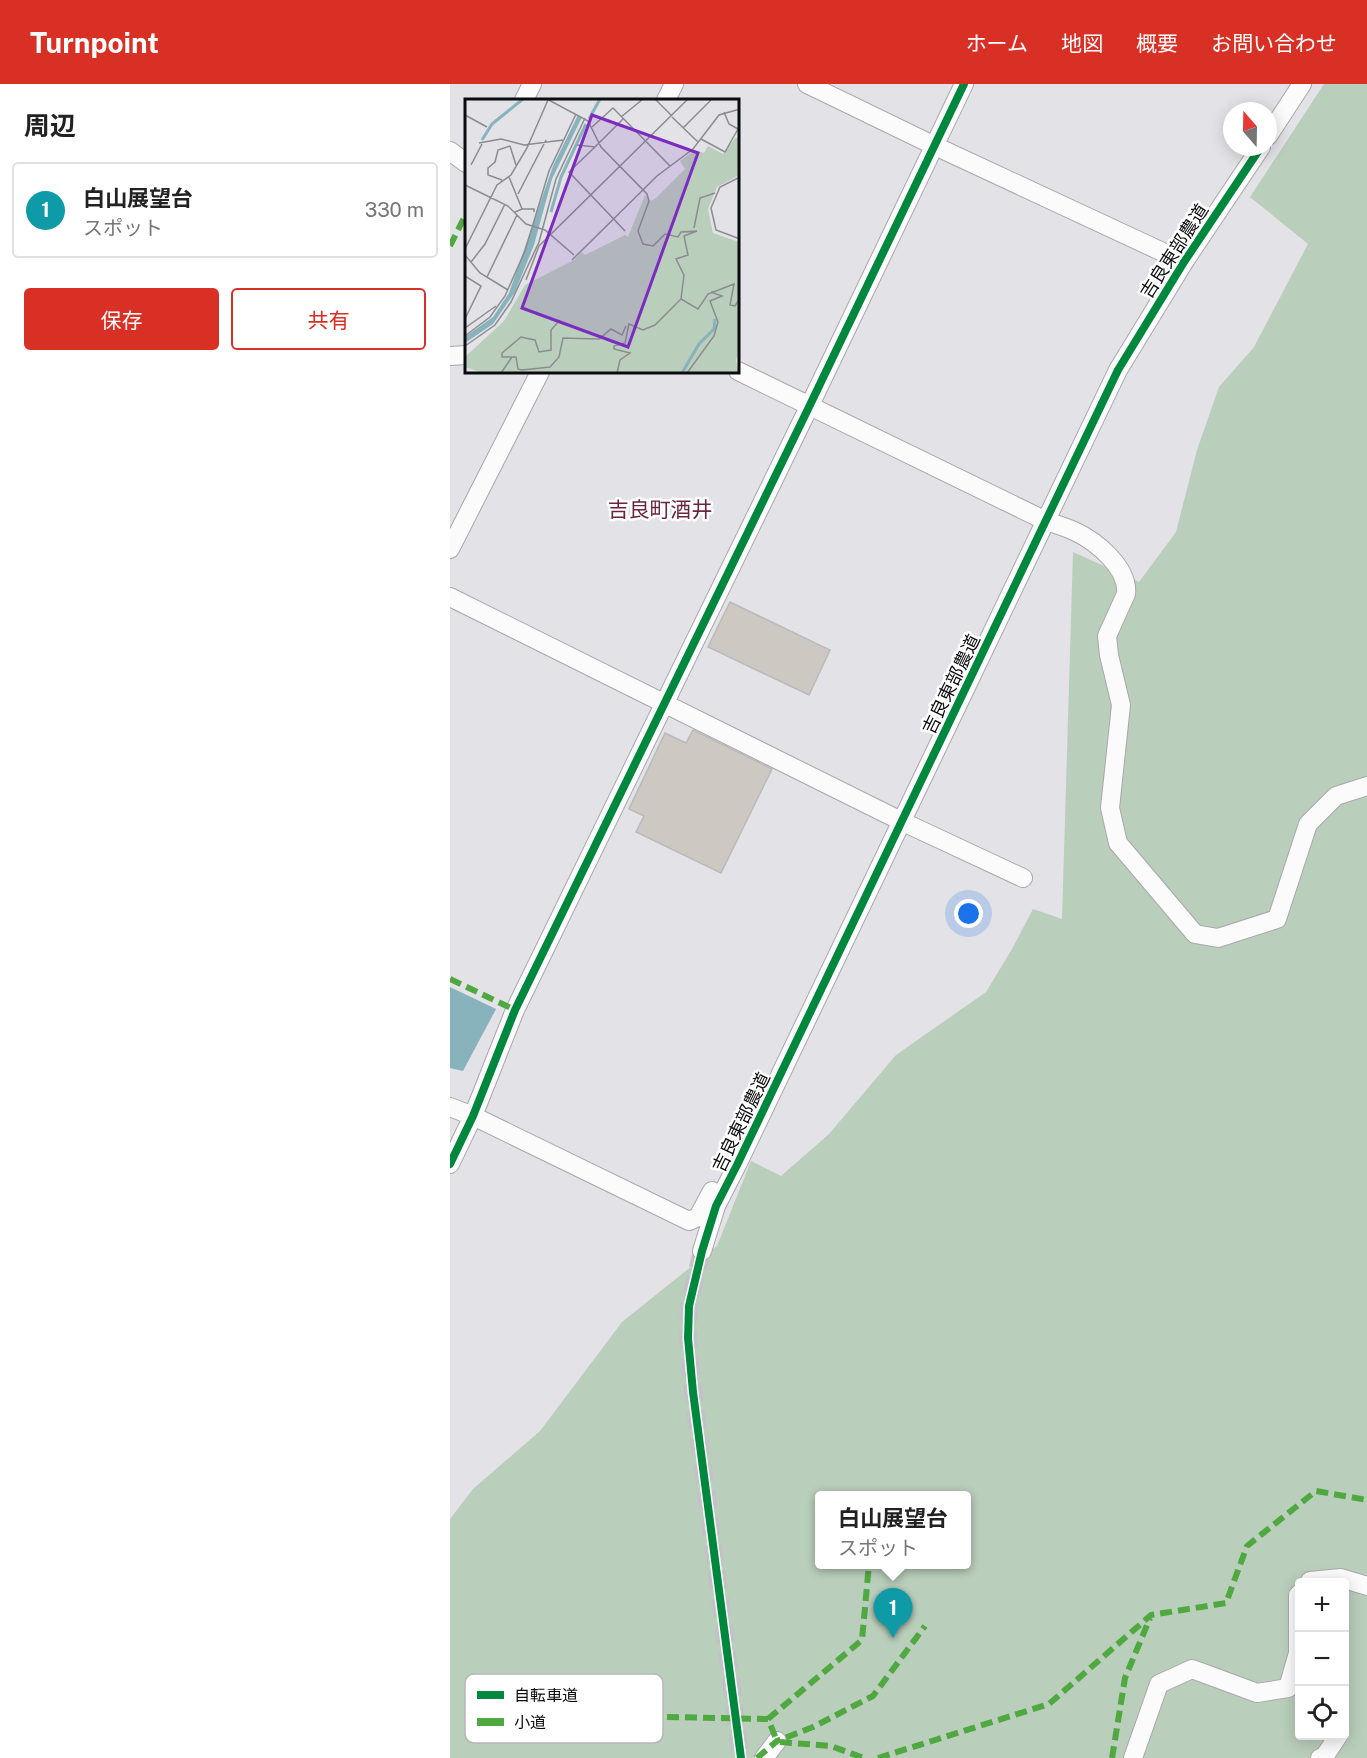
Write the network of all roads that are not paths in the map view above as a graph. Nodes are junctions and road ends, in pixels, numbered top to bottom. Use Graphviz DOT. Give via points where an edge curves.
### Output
graph roads {
  1 [pos="532,84"];
  2 [pos="674,84"];
  3 [pos="807,84"];
  4 [pos="964,84"];
  5 [pos="1302,84"];
  6 [pos="524,99"];
  7 [pos="666,99"];
  8 [pos="1277,122"];
  9 [pos="934,146"];
  10 [pos="450,151"];
  11 [pos="1255,156"];
  12 [pos="465,162"];
  13 [pos="1184,262"];
  14 [pos="465,354"];
  15 [pos="450,356"];
  16 [pos="740,372"];
  17 [pos="539,374"];
  18 [pos="809,406"];
  19 [pos="1046,521"];
  20 [pos="450,549"];
  21 [pos="450,597"];
  22 [pos="665,702"];
  23 [pos="1367,786"];
  24 [pos="901,821"];
  25 [pos="1023,878"];
  26 [pos="450,1107"];
  27 [pos="472,1116"];
  28 [pos="450,1164"];
  29 [pos="737,1165"];
  30 [pos="702,1251"];
  31 [pos="1349,1580"];
  32 [pos="1367,1586"];
  33 [pos="1301,1632"];
  34 [pos="1335,1740"];
  35 [pos="777,1741"];
  36 [pos="764,1758"];
  37 [pos="1134,1758"];
  38 [pos="1320,1758"];
  1 -- 6 [label="street"];
  2 -- 7 [label="street"];
  3 -- 9 [label="street"];
  4 -- 9 [label="street"];
  5 -- 8 [label="street"];
  9 -- 13 [label="street"];
  9 -- 18 [label="street"];
  10 -- 12 [label="street"];
  11 -- 13 [label="street, 吉良東部農道"];
  13 -- 19 [label="street, 吉良東部農道" via="1118,370"];
  14 -- 15 [label="street"];
  16 -- 18 [label="street"];
  17 -- 20 [label="street"];
  18 -- 19 [label="street"];
  18 -- 22 [label="street"];
  19 -- 23 [label="street" via="1075,531 1111,557 1127,588 1107,636 1121,705 1110,808 1118,843 1195,934 1218,938 1277,919 1308,824 1336,796"];
  19 -- 24 [label="street, 吉良東部農道"];
  21 -- 22 [label="street"];
  22 -- 24 [label="street"];
  22 -- 27 [label="street" via="515,1010"];
  24 -- 25 [label="street"];
  24 -- 29 [label="street, 吉良東部農道"];
  26 -- 27 [label="street"];
  27 -- 28 [label="street"];
  27 -- 29 [label="street" via="689,1221 698,1218 724,1171"];
  29 -- 30 [label="street, 吉良東部農道" via="716,1206"];
  31 -- 32 [label="street"];
  33 -- 37 [label="street" via="1288,1688 1257,1693 1192,1669 1159,1684"];
  34 -- 38 [label="street"];
  35 -- 36 [label="street"];
}
